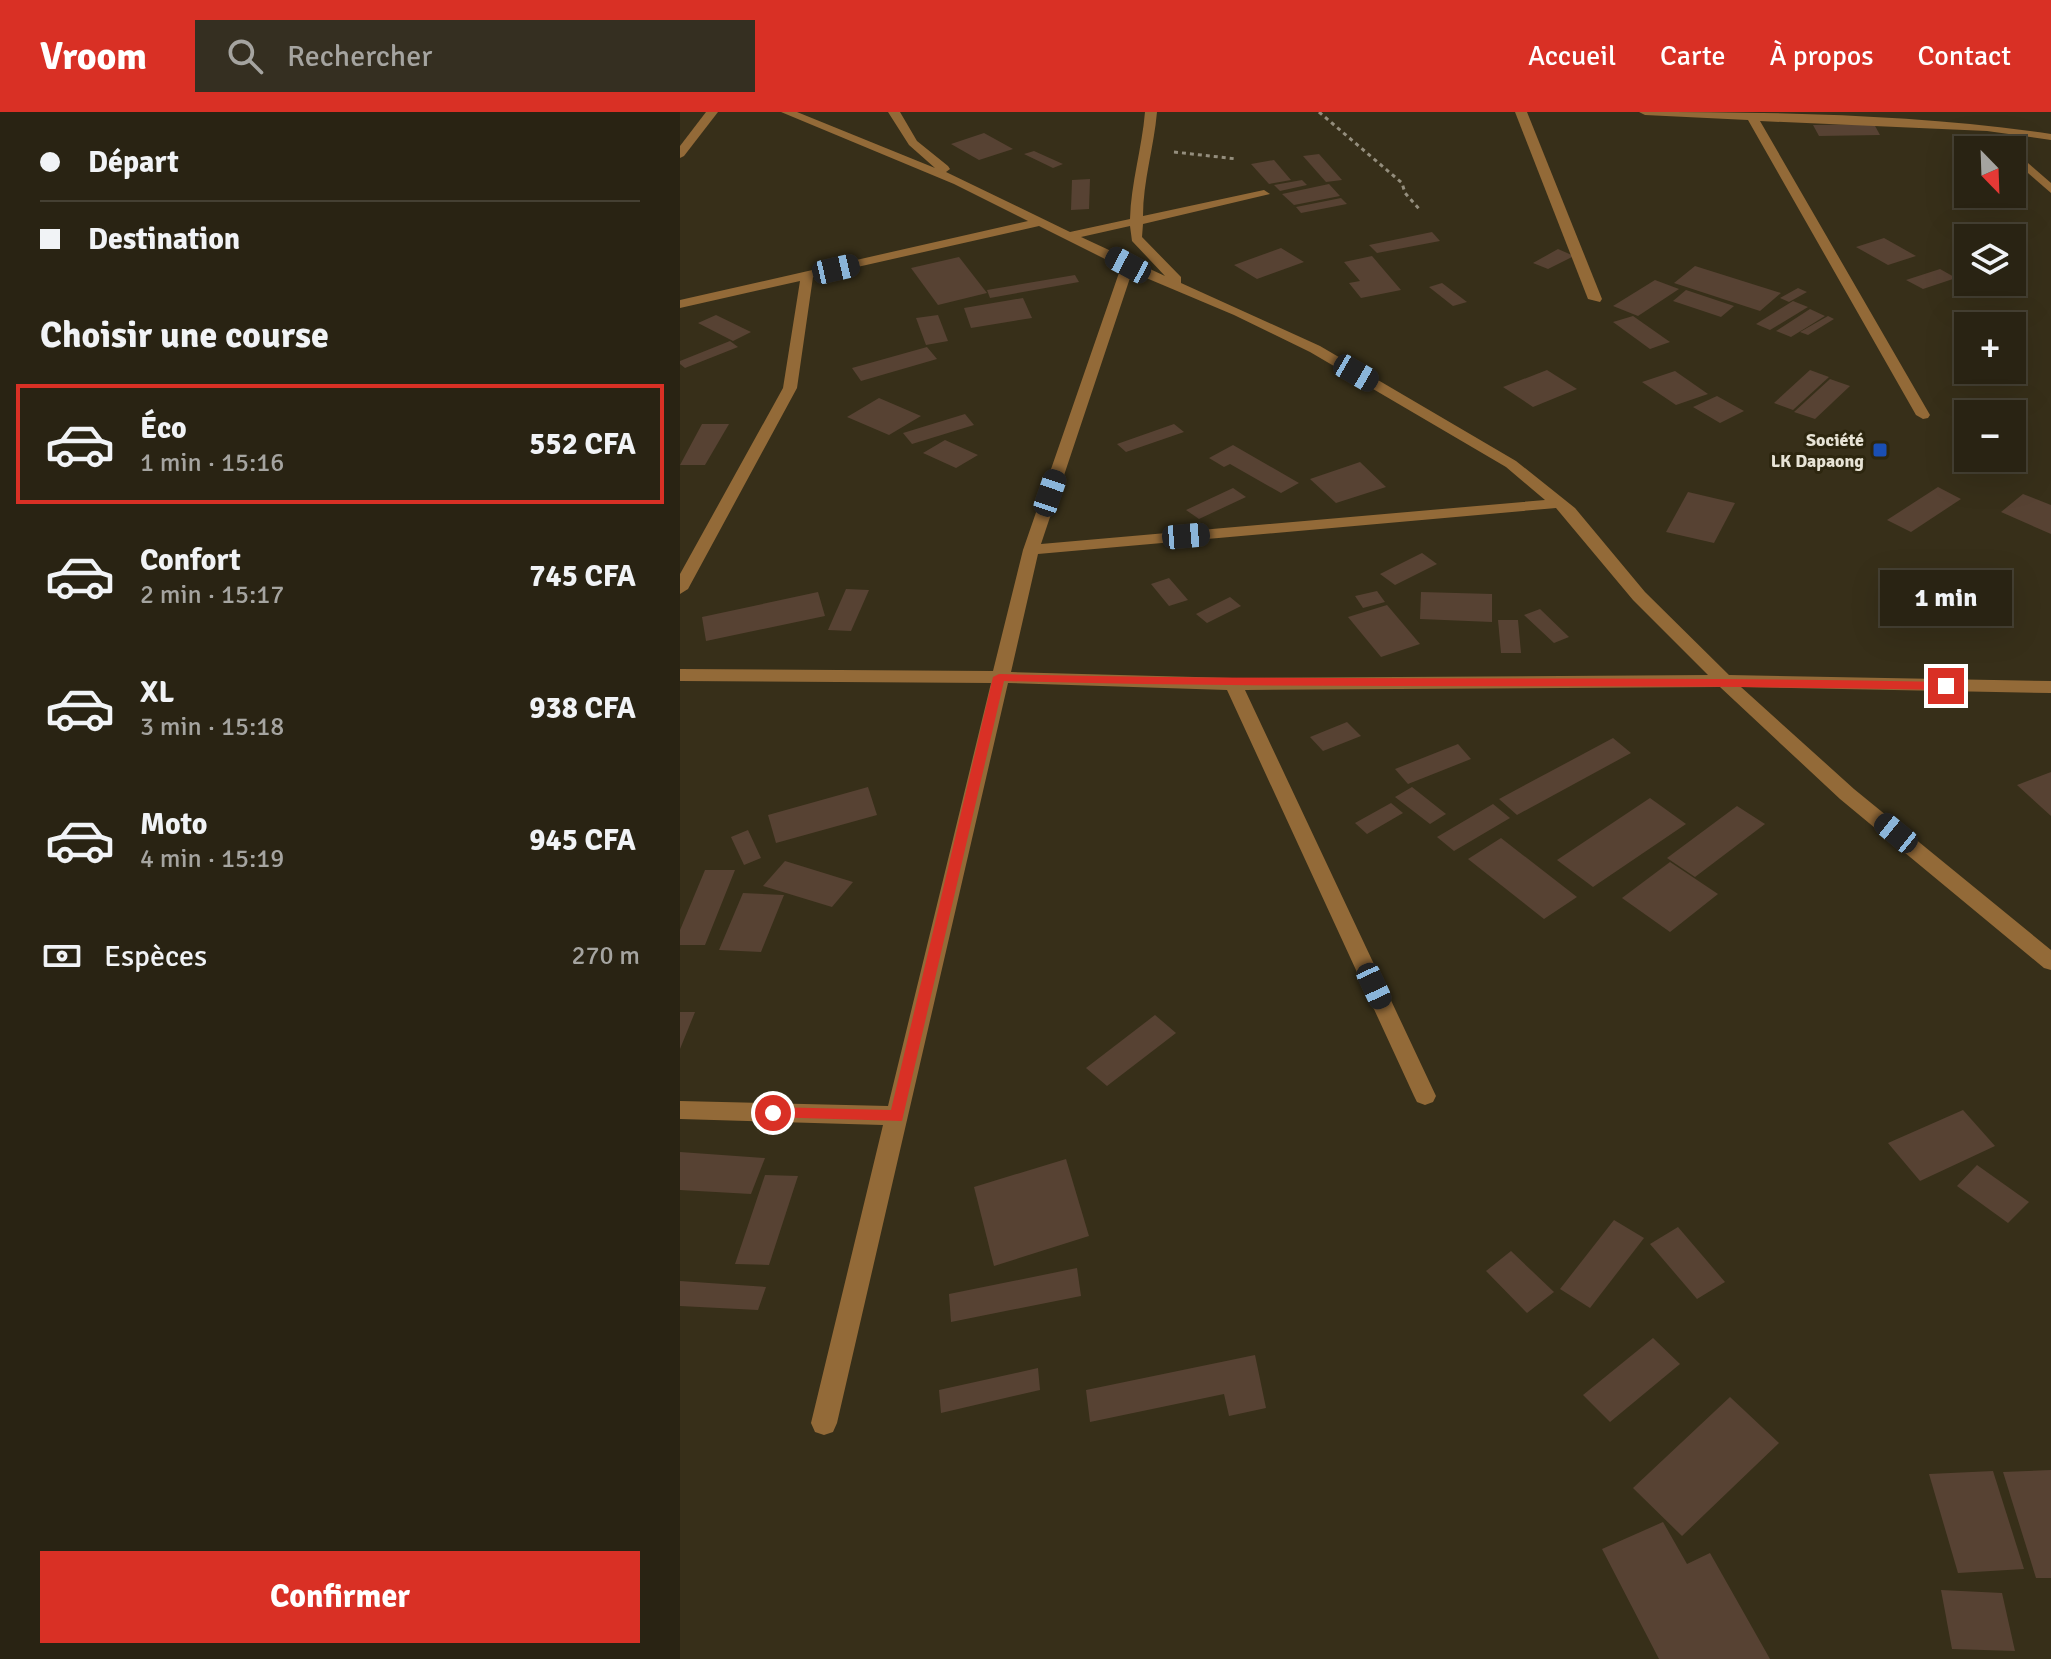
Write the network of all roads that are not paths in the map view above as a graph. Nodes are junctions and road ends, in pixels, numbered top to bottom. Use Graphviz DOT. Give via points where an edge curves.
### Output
graph roads {
  1 [pos="712,112"];
  2 [pos="787,112"];
  3 [pos="894,112"];
  4 [pos="1151,112"];
  5 [pos="1521,112"];
  6 [pos="1645,112"];
  7 [pos="1974,112"];
  8 [pos="1751,115"];
  9 [pos="1987,128"];
  10 [pos="1995,136"];
  11 [pos="2051,137"];
  12 [pos="680,154"];
  13 [pos="2026,166"];
  14 [pos="958,181"];
  15 [pos="2051,189"];
  16 [pos="1264,194"];
  17 [pos="1043,221"];
  18 [pos="1137,222"];
  19 [pos="1072,235"];
  20 [pos="1128,265"];
  21 [pos="807,276"];
  22 [pos="1181,285"];
  23 [pos="1595,299"];
  24 [pos="682,302"];
  25 [pos="1923,415"];
  26 [pos="1559,503"];
  27 [pos="1031,550"];
  28 [pos="680,589"];
  29 [pos="680,675"];
  30 [pos="999,677"];
  31 [pos="1724,681"];
  32 [pos="1233,684"];
  33 [pos="2051,687"];
  34 [pos="2051,962"];
  35 [pos="1425,1096"];
  36 [pos="680,1110"];
  37 [pos="897,1116"];
  38 [pos="824,1423"];
  1 -- 12 [label="street"];
  2 -- 14 [label="street"];
  3 -- 14 [label="street" via="913,143"];
  4 -- 18 [label="street"];
  5 -- 23 [label="street"];
  6 -- 8 [label="street"];
  7 -- 9 [label="street"];
  8 -- 9 [label="street"];
  8 -- 25 [label="street"];
  9 -- 10 [label="street"];
  9 -- 11 [label="street"];
  13 -- 15 [label="street"];
  14 -- 17 [label="street"];
  16 -- 18 [label="street"];
  17 -- 19 [label="street"];
  17 -- 21 [label="street"];
  18 -- 19 [label="street"];
  18 -- 22 [label="street" via="1136,238"];
  19 -- 20 [label="street"];
  20 -- 22 [label="street"];
  20 -- 27 [label="street"];
  21 -- 24 [label="street"];
  21 -- 28 [label="street" via="790,388"];
  22 -- 26 [label="street" via="1315,349 1452,428 1511,464"];
  26 -- 27 [label="street"];
  26 -- 31 [label="street" via="1639,596"];
  27 -- 30 [label="street"];
  29 -- 30 [label="street"];
  30 -- 32 [label="street"];
  30 -- 37 [label="street"];
  31 -- 32 [label="street"];
  31 -- 33 [label="street"];
  31 -- 34 [label="street" via="1847,794"];
  32 -- 35 [label="street"];
  36 -- 37 [label="street"];
  37 -- 38 [label="street"];
}
